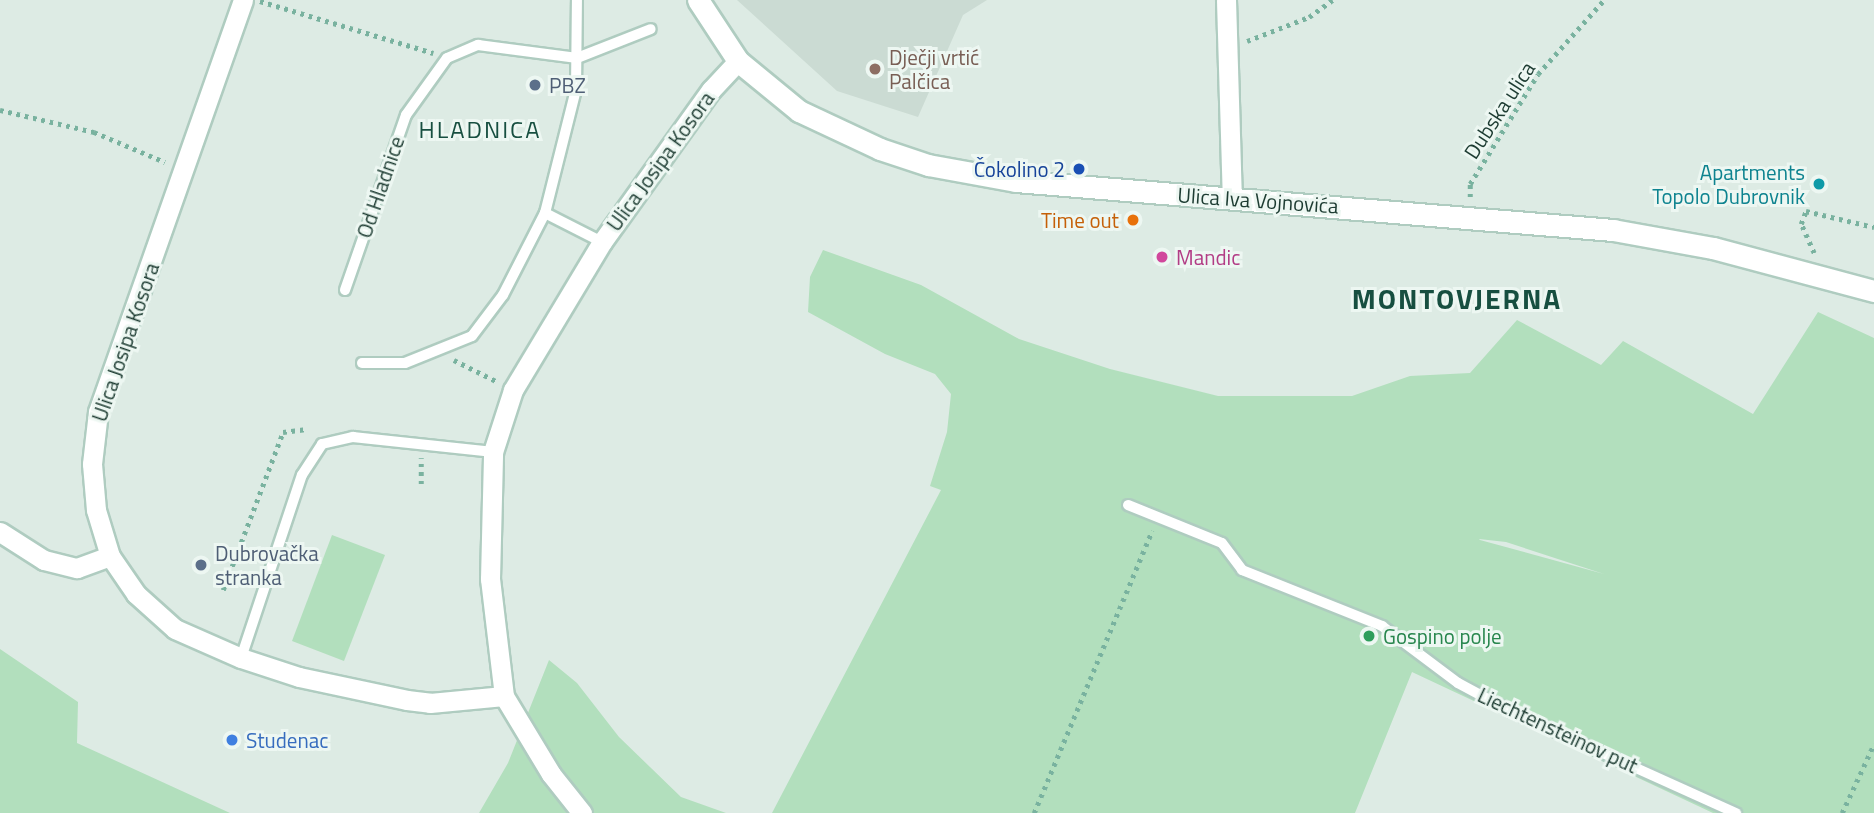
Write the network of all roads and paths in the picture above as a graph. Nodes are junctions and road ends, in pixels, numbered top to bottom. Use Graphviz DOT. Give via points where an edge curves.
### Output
graph roads {
  1 [pos="243,0"];
  2 [pos="256,0"];
  3 [pos="577,0"];
  4 [pos="698,0"];
  5 [pos="1226,0"];
  6 [pos="1332,0"];
  7 [pos="1604,0"];
  8 [pos="651,29"];
  9 [pos="1230,46"];
  10 [pos="447,58"];
  11 [pos="577,58"];
  12 [pos="738,61"];
  13 [pos="0,110"];
  14 [pos="185,170"];
  15 [pos="1233,198"];
  16 [pos="545,213"];
  17 [pos="1470,215"];
  18 [pos="1874,227"];
  19 [pos="602,242"];
  20 [pos="1825,276"];
  21 [pos="345,290"];
  22 [pos="1874,291"];
  23 [pos="438,352"];
  24 [pos="362,363"];
  25 [pos="513,390"];
  26 [pos="307,429"];
  27 [pos="421,443"];
  28 [pos="493,452"];
  29 [pos="421,484"];
  30 [pos="1128,505"];
  31 [pos="1158,517"];
  32 [pos="0,532"];
  33 [pos="110,556"];
  34 [pos="223,590"];
  35 [pos="241,658"];
  36 [pos="504,696"];
  37 [pos="1874,744"];
  38 [pos="582,813"];
  39 [pos="1034,813"];
  40 [pos="1736,813"];
  41 [pos="1842,813"];
  1 -- 14 [label="street, Ulica Josipa Kosora"];
  2 -- 10 [label="path"];
  3 -- 11 [label="lane"];
  4 -- 12 [label="main road, Ulica Iva Vojnovića"];
  5 -- 9 [label="street"];
  6 -- 9 [label="path" via="1309,17"];
  7 -- 17 [label="path, Dubska ulica" via="1538,74 1470,184"];
  8 -- 11 [label="lane, Od Hladnice"];
  9 -- 15 [label="street"];
  10 -- 11 [label="lane, Od Hladnice" via="478,45"];
  10 -- 21 [label="lane, Od Hladnice" via="427,81 402,125"];
  11 -- 16 [label="lane" via="576,90"];
  12 -- 15 [label="main road, Ulica Iva Vojnovića" via="799,111 880,149 928,165 1016,181"];
  12 -- 19 [label="street, Ulica Josipa Kosora" via="711,90"];
  13 -- 14 [label="path" via="94,132"];
  14 -- 33 [label="street, Ulica Josipa Kosora" via="98,412 92,464 96,510"];
  15 -- 17 [label="main road, Ulica Iva Vojnovića"];
  16 -- 19 [label="lane"];
  16 -- 23 [label="lane" via="503,295 472,336"];
  17 -- 20 [label="main road, Ulica Iva Vojnovića" via="1613,230 1713,248"];
  18 -- 20 [label="path" via="1806,211 1801,224"];
  19 -- 25 [label="street, Ulica Josipa Kosora"];
  20 -- 22 [label="main road, Ulica Iva Vojnovića"];
  23 -- 24 [label="lane" via="405,363"];
  23 -- 25 [label="path"];
  25 -- 28 [label="street, Ulica Josipa Kosora"];
  26 -- 34 [label="path" via="283,432"];
  27 -- 28 [label="lane"];
  27 -- 29 [label="path"];
  27 -- 35 [label="lane" via="353,437 322,444 302,475"];
  28 -- 36 [label="street, Ulica Josipa Kosora" via="489,579"];
  30 -- 31 [label="lane, Liechtensteinov put"];
  31 -- 39 [label="path"];
  31 -- 40 [label="lane, Liechtensteinov put" via="1222,543 1242,570 1382,626 1458,683 1512,712"];
  32 -- 33 [label="street" via="44,560 77,568"];
  33 -- 35 [label="street, Ulica Josipa Kosora" via="136,594 175,629"];
  35 -- 36 [label="street, Ulica Josipa Kosora" via="299,677 407,700 471,702"];
  36 -- 38 [label="street, Ulica Josipa Kosora" via="551,774"];
  37 -- 41 [label="path"];
}
